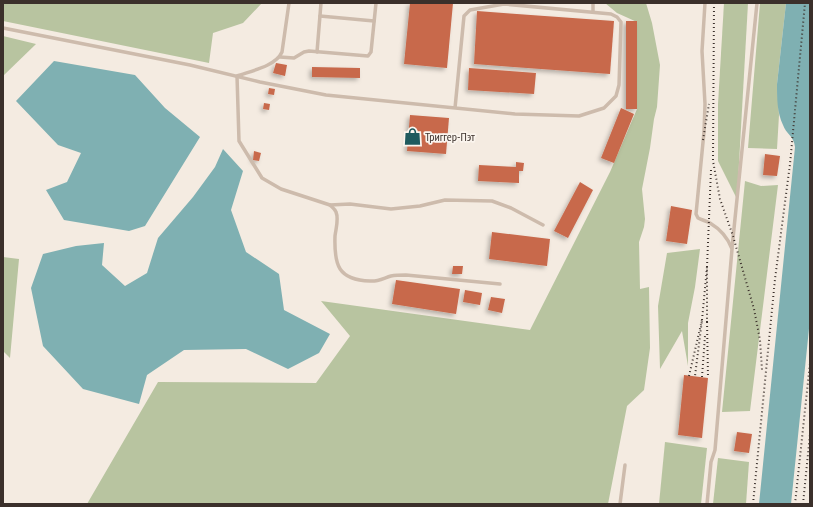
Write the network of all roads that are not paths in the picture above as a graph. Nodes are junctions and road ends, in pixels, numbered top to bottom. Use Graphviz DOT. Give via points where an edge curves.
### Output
graph roads {
  1 [pos="288,3"];
  2 [pos="321,3"];
  3 [pos="376,3"];
  4 [pos="594,3"];
  5 [pos="705,3"];
  6 [pos="757,3"];
  7 [pos="593,12"];
  8 [pos="320,16"];
  9 [pos="374,21"];
  10 [pos="3,28"];
  11 [pos="317,52"];
  12 [pos="280,57"];
  13 [pos="236,76"];
  14 [pos="455,108"];
  15 [pos="330,205"];
  16 [pos="543,225"];
  17 [pos="732,249"];
  18 [pos="500,284"];
  19 [pos="625,465"];
  20 [pos="620,504"];
  21 [pos="707,504"];
  1 -- 12 [label="lane"];
  2 -- 8 [label="lane"];
  3 -- 9 [label="lane"];
  4 -- 7 [label="lane"];
  5 -- 17 [label="lane" via="702,51 704,132 696,214 698,218 710,222 719,230 728,239"];
  6 -- 17 [label="lane"];
  7 -- 14 [label="lane" via="504,4 467,12 464,16"];
  7 -- 14 [label="lane" via="611,14 621,22 619,85 616,96 604,108 579,116 515,114"];
  8 -- 9 [label="lane"];
  8 -- 11 [label="lane"];
  9 -- 11 [label="lane" via="371,52 368,56"];
  10 -- 13 [label="lane"];
  11 -- 12 [label="lane" via="304,52 294,58"];
  12 -- 13 [label="lane"];
  13 -- 14 [label="lane" via="326,95"];
  13 -- 15 [label="lane" via="239,141 262,178 281,189"];
  15 -- 16 [label="lane" via="350,204 391,209 445,200 492,201"];
  15 -- 18 [label="lane" via="336,211 338,267 344,274 356,280 372,282 406,275"];
  17 -- 21 [label="lane" via="715,450 711,462"];
  19 -- 20 [label="lane"];
}
